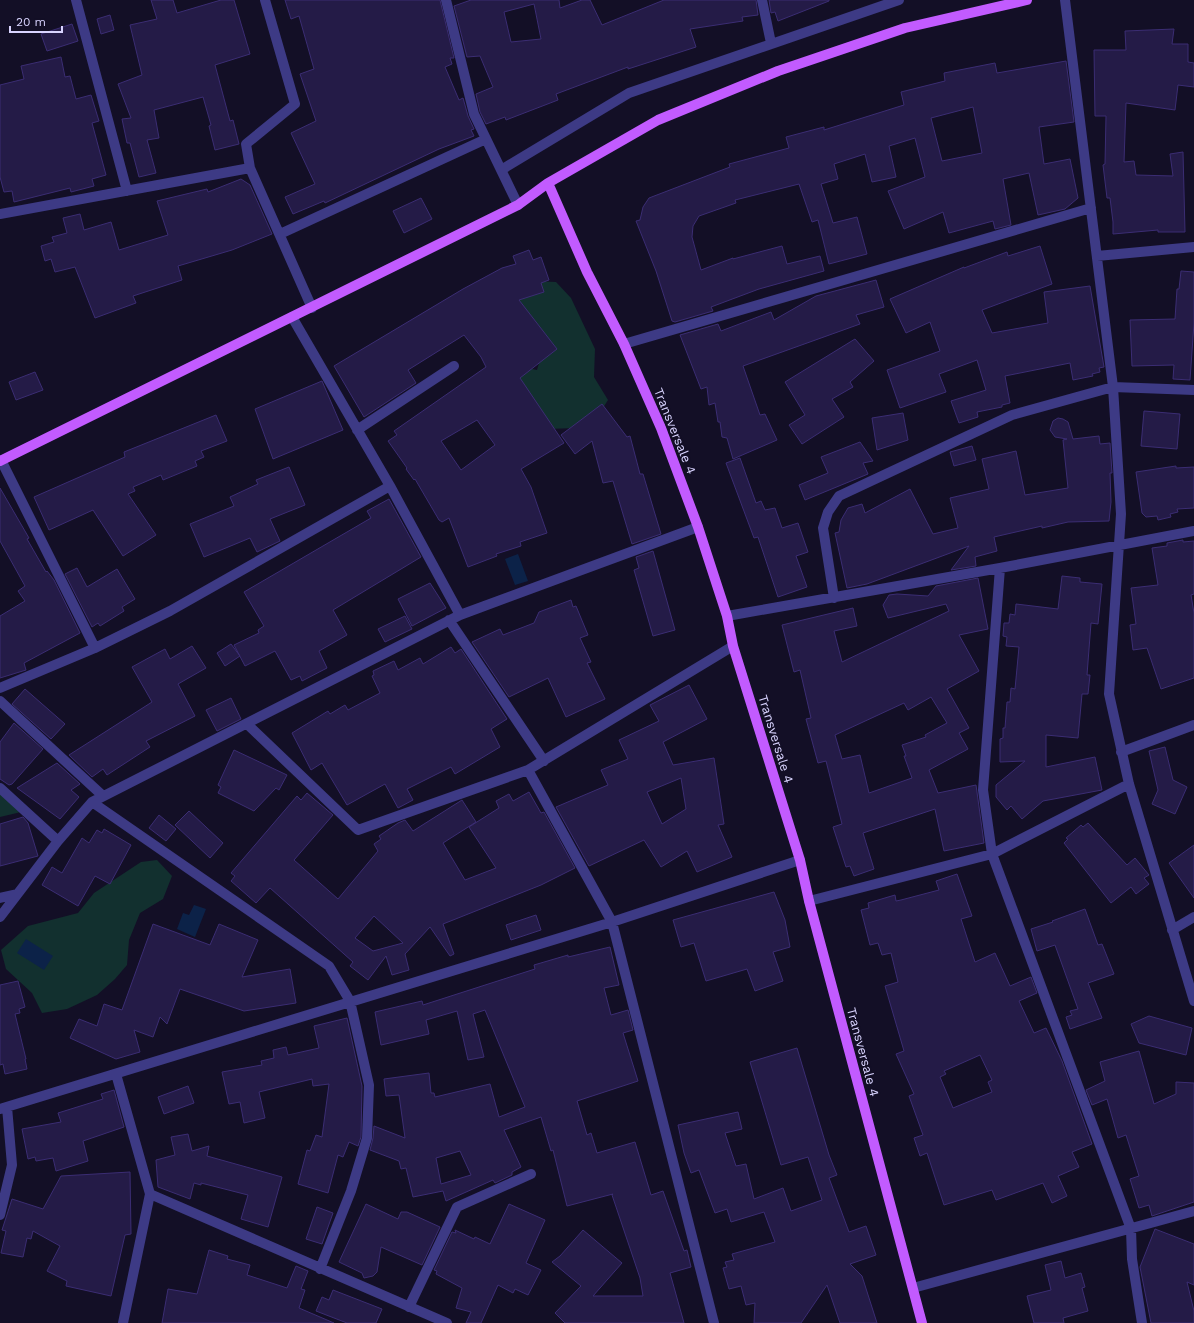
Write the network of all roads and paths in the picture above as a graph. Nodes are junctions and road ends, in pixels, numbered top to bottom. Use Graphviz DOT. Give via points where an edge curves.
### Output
graph roads {
  1 [pos="76,0"];
  2 [pos="265,0"];
  3 [pos="446,0"];
  4 [pos="762,0"];
  5 [pos="899,0"];
  6 [pos="1027,0"];
  7 [pos="1065,0"];
  8 [pos="771,43"];
  9 [pos="486,139"];
  10 [pos="250,168"];
  11 [pos="501,170"];
  12 [pos="548,183"];
  13 [pos="127,191"];
  14 [pos="518,205"];
  15 [pos="1091,208"];
  16 [pos="0,214"];
  17 [pos="280,234"];
  18 [pos="1194,246"];
  19 [pos="1097,256"];
  20 [pos="312,308"];
  21 [pos="292,317"];
  22 [pos="624,344"];
  23 [pos="454,366"];
  24 [pos="1113,387"];
  25 [pos="1194,390"];
  26 [pos="357,430"];
  27 [pos="1,460"];
  28 [pos="390,486"];
  29 [pos="698,527"];
  30 [pos="1194,531"];
  31 [pos="1119,545"];
  32 [pos="1000,568"];
  33 [pos="834,598"];
  34 [pos="460,615"];
  35 [pos="727,616"];
  36 [pos="449,620"];
  37 [pos="733,646"];
  38 [pos="95,648"];
  39 [pos="0,688"];
  40 [pos="0,701"];
  41 [pos="248,724"];
  42 [pos="1194,725"];
  43 [pos="1121,752"];
  44 [pos="544,761"];
  45 [pos="528,770"];
  46 [pos="1129,784"];
  47 [pos="0,788"];
  48 [pos="103,796"];
  49 [pos="92,802"];
  50 [pos="58,841"];
  51 [pos="992,854"];
  52 [pos="800,860"];
  53 [pos="17,894"];
  54 [pos="0,898"];
  55 [pos="809,901"];
  56 [pos="0,917"];
  57 [pos="1194,917"];
  58 [pos="612,922"];
  59 [pos="1172,930"];
  60 [pos="350,1001"];
  61 [pos="1194,1001"];
  62 [pos="116,1074"];
  63 [pos="3,1108"];
  64 [pos="531,1174"];
  65 [pos="150,1194"];
  66 [pos="1194,1212"];
  67 [pos="0,1215"];
  68 [pos="1131,1229"];
  69 [pos="320,1269"];
  70 [pos="913,1288"];
  71 [pos="409,1307"];
  72 [pos="123,1323"];
  73 [pos="447,1323"];
  74 [pos="714,1323"];
  75 [pos="922,1323"];
  76 [pos="1142,1323"];
  1 -- 13 [label="street"];
  2 -- 10 [label="street" via="295,104 246,144"];
  3 -- 9 [label="street" via="474,114"];
  4 -- 8 [label="street"];
  5 -- 8 [label="street"];
  6 -- 12 [label="main road" via="904,28 778,71 658,120"];
  7 -- 15 [label="street"];
  8 -- 11 [label="street" via="629,93"];
  9 -- 11 [label="street"];
  9 -- 17 [label="street"];
  10 -- 13 [label="street"];
  10 -- 17 [label="street"];
  11 -- 14 [label="street"];
  12 -- 14 [label="main road"];
  12 -- 22 [label="main road, Transversale 4" via="587,272"];
  13 -- 16 [label="street"];
  14 -- 20 [label="main road"];
  15 -- 19 [label="street"];
  15 -- 22 [label="street"];
  17 -- 20 [label="street"];
  18 -- 19 [label="street"];
  19 -- 24 [label="street"];
  20 -- 21 [label="main road"];
  21 -- 26 [label="street"];
  21 -- 27 [label="main road"];
  22 -- 29 [label="main road, Transversale 4" via="661,428"];
  23 -- 26 [label="street"];
  24 -- 25 [label="street"];
  24 -- 31 [label="street" via="1121,514"];
  24 -- 33 [label="street" via="1012,415 839,496 828,512 823,528"];
  26 -- 28 [label="street"];
  27 -- 38 [label="street"];
  28 -- 34 [label="street"];
  28 -- 38 [label="street" via="170,611"];
  29 -- 34 [label="street"];
  29 -- 35 [label="main road, Transversale 4"];
  30 -- 31 [label="street"];
  31 -- 32 [label="street"];
  31 -- 43 [label="street" via="1109,694"];
  32 -- 33 [label="street"];
  32 -- 51 [label="street" via="983,790"];
  33 -- 35 [label="street"];
  34 -- 36 [label="street"];
  35 -- 37 [label="main road, Transversale 4"];
  36 -- 41 [label="street"];
  36 -- 44 [label="street"];
  37 -- 44 [label="street"];
  37 -- 52 [label="main road, Transversale 4"];
  38 -- 39 [label="street"];
  40 -- 48 [label="street"];
  41 -- 45 [label="street" via="358,830"];
  41 -- 48 [label="street"];
  42 -- 43 [label="street"];
  43 -- 46 [label="street"];
  44 -- 45 [label="street"];
  45 -- 58 [label="street"];
  46 -- 51 [label="street"];
  46 -- 59 [label="street"];
  47 -- 50 [label="street"];
  48 -- 49 [label="street"];
  49 -- 50 [label="street"];
  49 -- 60 [label="street" via="329,966"];
  50 -- 53 [label="street"];
  51 -- 55 [label="street"];
  51 -- 68 [label="street"];
  52 -- 55 [label="main road, Transversale 4"];
  52 -- 58 [label="street"];
  53 -- 54 [label="street"];
  53 -- 56 [label="street"];
  55 -- 70 [label="main road, Transversale 4"];
  57 -- 59 [label="street"];
  58 -- 60 [label="street"];
  58 -- 74 [label="street"];
  59 -- 61 [label="street"];
  60 -- 62 [label="street"];
  60 -- 69 [label="street" via="369,1085 367,1138 351,1191"];
  62 -- 63 [label="street"];
  62 -- 65 [label="street"];
  63 -- 67 [label="street" via="12,1165"];
  64 -- 71 [label="street" via="457,1207"];
  65 -- 69 [label="street"];
  65 -- 72 [label="street"];
  66 -- 68 [label="street"];
  68 -- 70 [label="street"];
  68 -- 76 [label="street" via="1132,1258"];
  69 -- 71 [label="street"];
  70 -- 75 [label="main road, Transversale 4"];
  71 -- 73 [label="street"];
}
